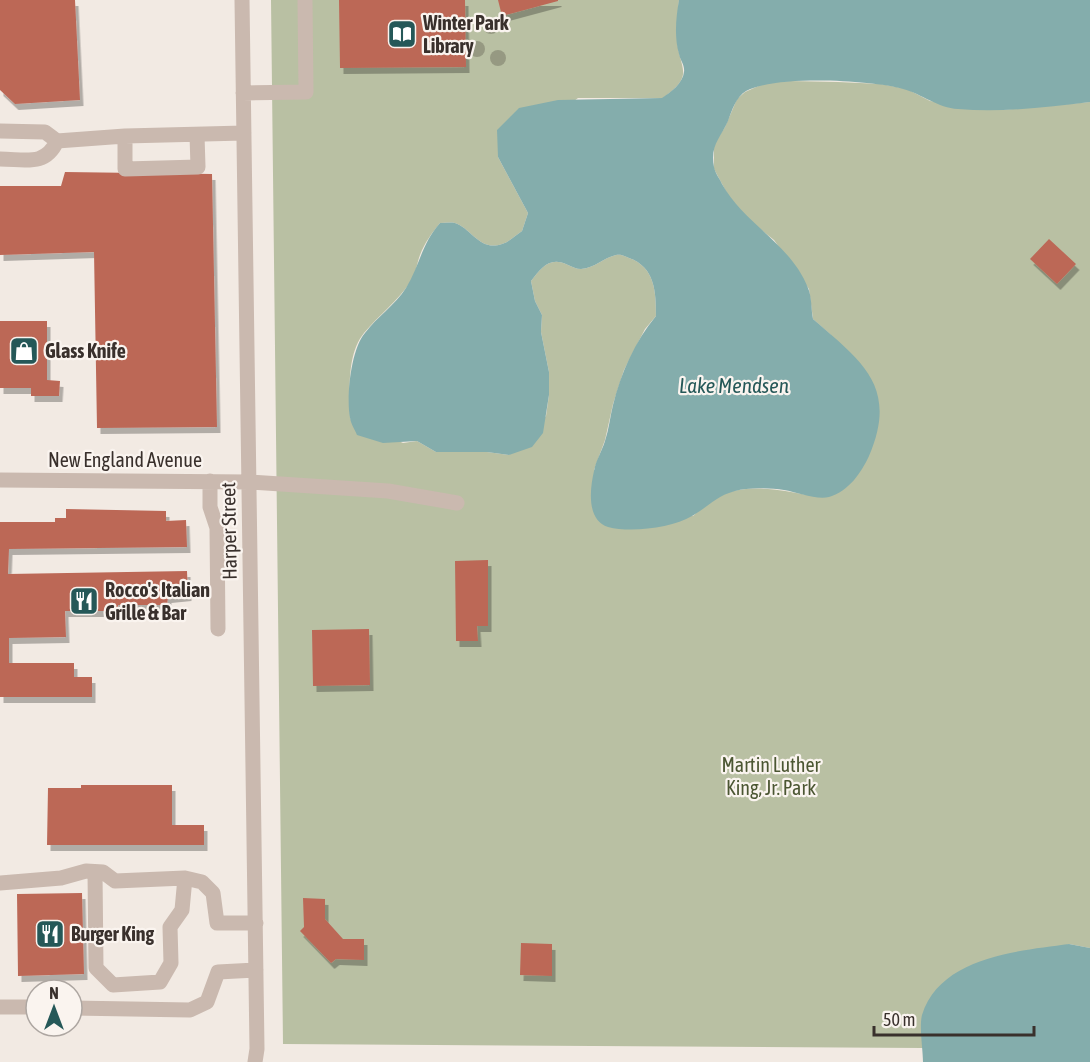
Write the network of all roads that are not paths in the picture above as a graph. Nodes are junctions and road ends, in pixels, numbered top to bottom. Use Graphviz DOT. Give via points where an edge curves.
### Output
graph roads {
  1 [pos="242,0"];
  2 [pos="305,0"];
  3 [pos="243,93"];
  4 [pos="0,132"];
  5 [pos="244,134"];
  6 [pos="197,135"];
  7 [pos="125,136"];
  8 [pos="57,141"];
  9 [pos="0,159"];
  10 [pos="0,480"];
  11 [pos="210,481"];
  12 [pos="250,482"];
  13 [pos="457,503"];
  14 [pos="218,628"];
  15 [pos="95,872"];
  16 [pos="185,878"];
  17 [pos="0,883"];
  18 [pos="256,923"];
  19 [pos="256,970"];
  20 [pos="0,1007"];
  21 [pos="24,1007"];
  22 [pos="84,1008"];
  23 [pos="255,1062"];
  1 -- 3 [label="street, Harper Street"];
  2 -- 3 [label="street" via="306,92"];
  3 -- 5 [label="street, Harper Street"];
  4 -- 8 [label="street" via="45,132"];
  5 -- 6 [label="street"];
  5 -- 12 [label="street, Harper Street"];
  6 -- 7 [label="street"];
  6 -- 7 [label="street" via="198,167 125,169"];
  7 -- 8 [label="street"];
  8 -- 9 [label="street" via="52,153 42,159"];
  10 -- 11 [label="street, New England Avenue"];
  11 -- 12 [label="street, New England Avenue"];
  11 -- 14 [label="street" via="210,507 216,528"];
  12 -- 13 [label="street, New England Avenue" via="388,491"];
  12 -- 18 [label="street, Harper Street"];
  15 -- 16 [label="street" via="103,872 115,881"];
  15 -- 16 [label="street" via="96,968 113,985 160,982 171,963 170,927 182,910"];
  15 -- 17 [label="street"];
  16 -- 18 [label="street" via="202,882 213,893 216,923"];
  18 -- 19 [label="street, Harper Street"];
  19 -- 22 [label="street" via="218,972 207,1002 190,1010"];
  19 -- 23 [label="street, Harper Street"];
  20 -- 21 [label="street"];
}
